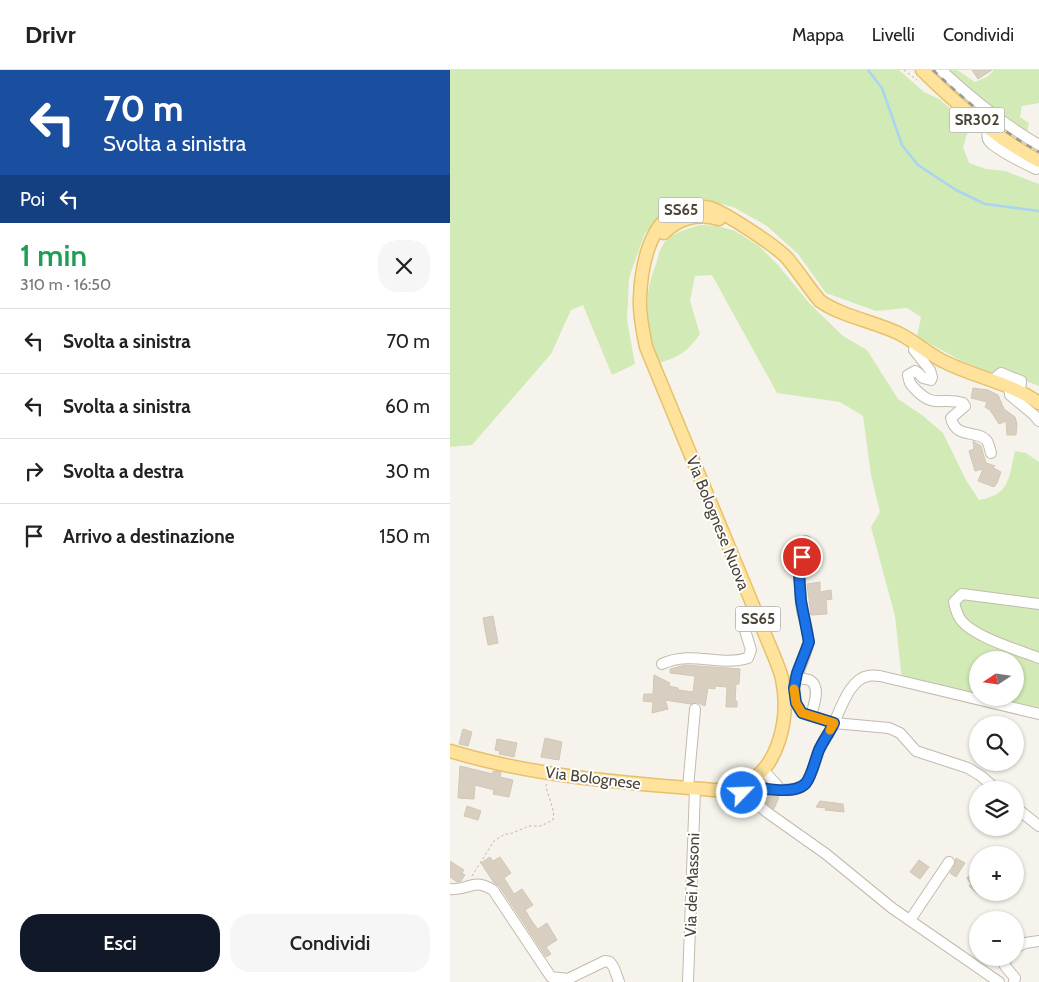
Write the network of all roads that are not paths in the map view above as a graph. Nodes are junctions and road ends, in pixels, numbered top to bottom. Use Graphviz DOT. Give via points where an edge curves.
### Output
graph roads {
  1 [pos="922,70"];
  2 [pos="941,70"];
  3 [pos="1039,145"];
  4 [pos="1037,165"];
  5 [pos="915,344"];
  6 [pos="1014,389"];
  7 [pos="1039,402"];
  8 [pos="1039,422"];
  9 [pos="991,453"];
  10 [pos="806,541"];
  11 [pos="1039,604"];
  12 [pos="757,616"];
  13 [pos="1039,658"];
  14 [pos="662,664"];
  15 [pos="795,678"];
  16 [pos="695,709"];
  17 [pos="1039,714"];
  18 [pos="811,716"];
  19 [pos="834,723"];
  20 [pos="450,751"];
  21 [pos="763,770"];
  22 [pos="987,781"];
  23 [pos="692,788"];
  24 [pos="714,790"];
  25 [pos="741,790"];
  26 [pos="780,790"];
  27 [pos="1024,814"];
  28 [pos="1039,826"];
  29 [pos="949,862"];
  30 [pos="450,889"];
  31 [pos="910,920"];
  32 [pos="1039,941"];
  33 [pos="1024,944"];
  34 [pos="1005,966"];
  35 [pos="619,982"];
  36 [pos="688,982"];
  37 [pos="999,982"];
  38 [pos="1014,982"];
  1 -- 4 [label="main road, SR302" via="988,129"];
  2 -- 3 [label="street" via="996,116"];
  5 -- 6 [label="main road, Via Bolognese Nuova / SS65" via="946,363"];
  5 -- 9 [label="street" via="914,350 932,377 931,380 923,378 915,372 908,375 910,383 931,401 963,403 965,406 951,421 960,432 987,441"];
  5 -- 12 [label="main road, Via Bolognese Nuova / SS65" via="899,333 824,304 786,257 755,235 712,216 690,217 670,227 661,237 642,279 641,322 646,347"];
  6 -- 7 [label="main road, Via Bolognese Nuova / SS65"];
  6 -- 8 [label="street" via="1010,395"];
  10 -- 15 [label="street" via="799,575 809,642"];
  11 -- 13 [label="street" via="962,594 954,602 959,618 977,633"];
  12 -- 14 [label="street" via="744,627 751,650 748,658 729,661 681,657"];
  12 -- 21 [label="main road, Via Bolognese Nuova / SS65" via="776,661 784,694 779,742"];
  15 -- 18 [label="street" via="796,703 802,713"];
  15 -- 18 [label="street" via="809,680 815,686"];
  16 -- 23 [label="street, Via dei Massoni"];
  17 -- 19 [label="street" via="880,676 867,676 848,693"];
  18 -- 19 [label="street"];
  19 -- 22 [label="street" via="889,728 900,733 916,751 968,768"];
  19 -- 26 [label="street" via="805,784"];
  20 -- 23 [label="main road, Via Bolognese / SS65" via="557,774"];
  21 -- 25 [label="main road, Via Bolognese Nuova / SS65"];
  21 -- 26 [label="street"];
  23 -- 24 [label="main road, Via Bolognese / SS65"];
  23 -- 36 [label="street, Via dei Massoni"];
  24 -- 25 [label="main road, Via Bolognese Nuova / SS65"];
  25 -- 26 [label="street"];
  25 -- 31 [label="street" via="768,814 826,854"];
  27 -- 28 [label="street"];
  29 -- 31 [label="street"];
  30 -- 35 [label="street" via="478,883 493,890 551,977 568,979 605,961 610,962"];
  31 -- 37 [label="street"];
  32 -- 33 [label="street"];
  34 -- 38 [label="street"];
}
